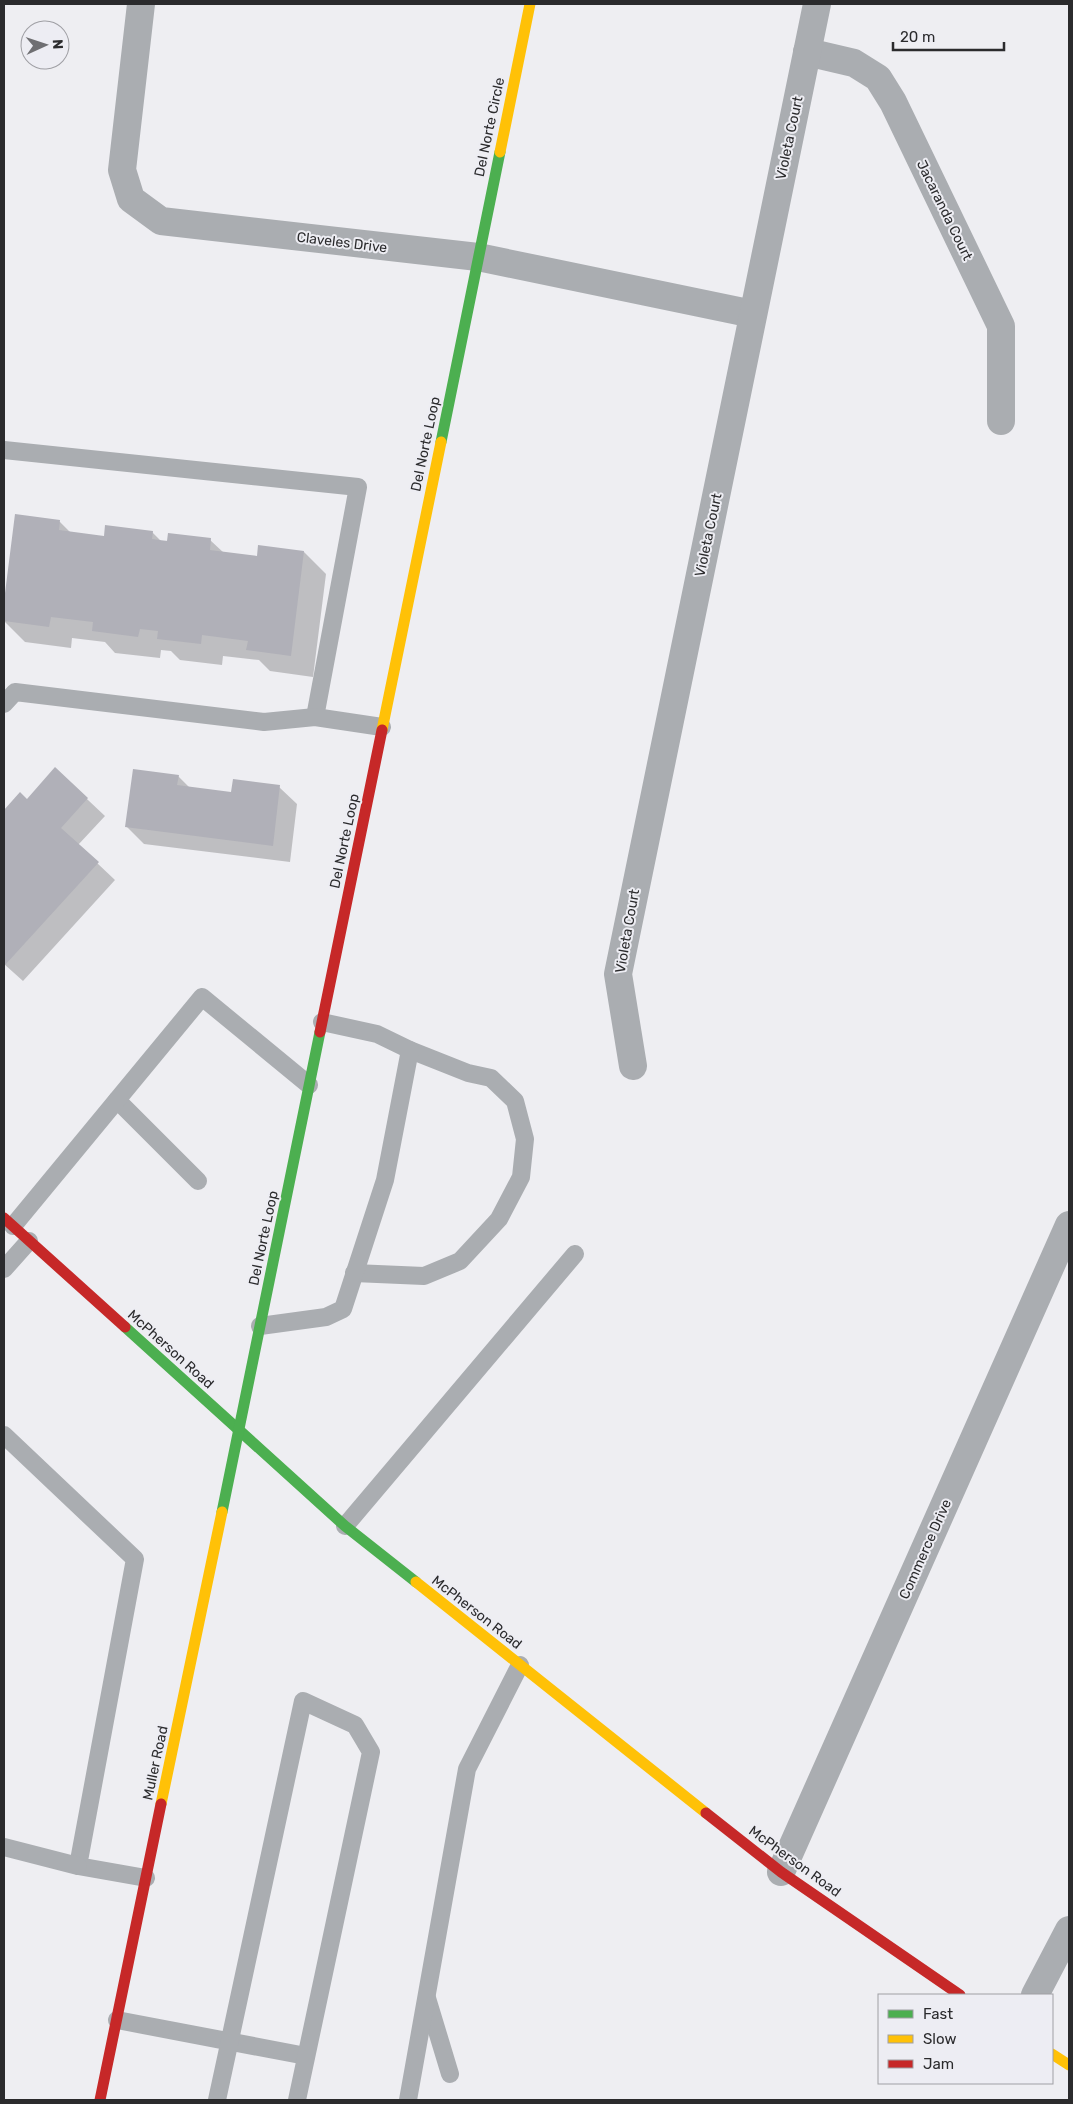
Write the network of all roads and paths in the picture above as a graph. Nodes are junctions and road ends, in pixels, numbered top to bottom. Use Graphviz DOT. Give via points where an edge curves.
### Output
graph roads {
  1 [pos="141,4"];
  2 [pos="530,4"];
  3 [pos="817,4"];
  4 [pos="807,52"];
  5 [pos="478,257"];
  6 [pos="753,314"];
  7 [pos="1001,422"];
  8 [pos="4,450"];
  9 [pos="4,704"];
  10 [pos="315,717"];
  11 [pos="382,727"];
  12 [pos="322,1022"];
  13 [pos="410,1050"];
  14 [pos="633,1066"];
  15 [pos="309,1085"];
  16 [pos="117,1100"];
  17 [pos="198,1181"];
  18 [pos="8,1222"];
  19 [pos="1069,1225"];
  20 [pos="30,1241"];
  21 [pos="575,1254"];
  22 [pos="4,1269"];
  23 [pos="354,1273"];
  24 [pos="260,1326"];
  25 [pos="239,1431"];
  26 [pos="4,1435"];
  27 [pos="345,1526"];
  28 [pos="520,1665"];
  29 [pos="4,1847"];
  30 [pos="78,1866"];
  31 [pos="781,1872"];
  32 [pos="146,1878"];
  33 [pos="1069,1930"];
  34 [pos="959,1994"];
  35 [pos="1036,1994"];
  36 [pos="426,1995"];
  37 [pos="117,2020"];
  38 [pos="230,2041"];
  39 [pos="1053,2055"];
  40 [pos="306,2056"];
  41 [pos="1069,2065"];
  42 [pos="450,2074"];
  43 [pos="100,2100"];
  44 [pos="217,2100"];
  45 [pos="297,2100"];
  46 [pos="408,2100"];
  1 -- 5 [label="street, Claveles Drive" via="122,170 131,199 162,221"];
  2 -- 5 [label="street, Del Norte Circle"];
  3 -- 4 [label="street, Violeta Court"];
  4 -- 6 [label="street, Violeta Court"];
  4 -- 7 [label="street, Jacaranda Court" via="854,63 878,78 893,102 1001,326"];
  5 -- 6 [label="street, Claveles Drive"];
  5 -- 11 [label="street, Del Norte Loop"];
  6 -- 14 [label="street, Violeta Court" via="618,974"];
  8 -- 10 [label="lane" via="358,487"];
  9 -- 10 [label="lane" via="15,692 264,722"];
  10 -- 11 [label="lane"];
  11 -- 12 [label="street, Del Norte Loop"];
  12 -- 13 [label="lane" via="376,1034"];
  12 -- 15 [label="street, Del Norte Loop"];
  13 -- 23 [label="lane" via="385,1180"];
  13 -- 23 [label="lane" via="468,1073 491,1078 515,1101 526,1139 521,1177 499,1218 460,1261 424,1276"];
  15 -- 16 [label="lane" via="202,997"];
  15 -- 24 [label="street, Del Norte Loop"];
  16 -- 17 [label="lane"];
  16 -- 18 [label="lane"];
  18 -- 20 [label="street, McPherson Road"];
  19 -- 31 [label="street, Commerce Drive"];
  20 -- 22 [label="lane"];
  20 -- 25 [label="street, McPherson Road"];
  21 -- 27 [label="lane"];
  23 -- 24 [label="lane" via="343,1309 326,1317"];
  24 -- 25 [label="street, Del Norte Loop"];
  25 -- 27 [label="street, McPherson Road"];
  25 -- 32 [label="street, Muller Road"];
  26 -- 30 [label="lane" via="134,1559"];
  27 -- 28 [label="street, McPherson Road"];
  28 -- 31 [label="street, McPherson Road"];
  28 -- 36 [label="lane" via="467,1769"];
  29 -- 30 [label="lane"];
  30 -- 32 [label="lane"];
  31 -- 34 [label="street, McPherson Road"];
  32 -- 37 [label="street, Muller Road"];
  33 -- 35 [label="street"];
  36 -- 42 [label="lane"];
  36 -- 46 [label="lane"];
  37 -- 38 [label="lane"];
  37 -- 43 [label="street, Muller Road"];
  38 -- 40 [label="lane"];
  38 -- 40 [label="lane" via="303,1701 355,1725 371,1752"];
  38 -- 44 [label="lane"];
  39 -- 41 [label="street"];
  40 -- 45 [label="lane"];
}
